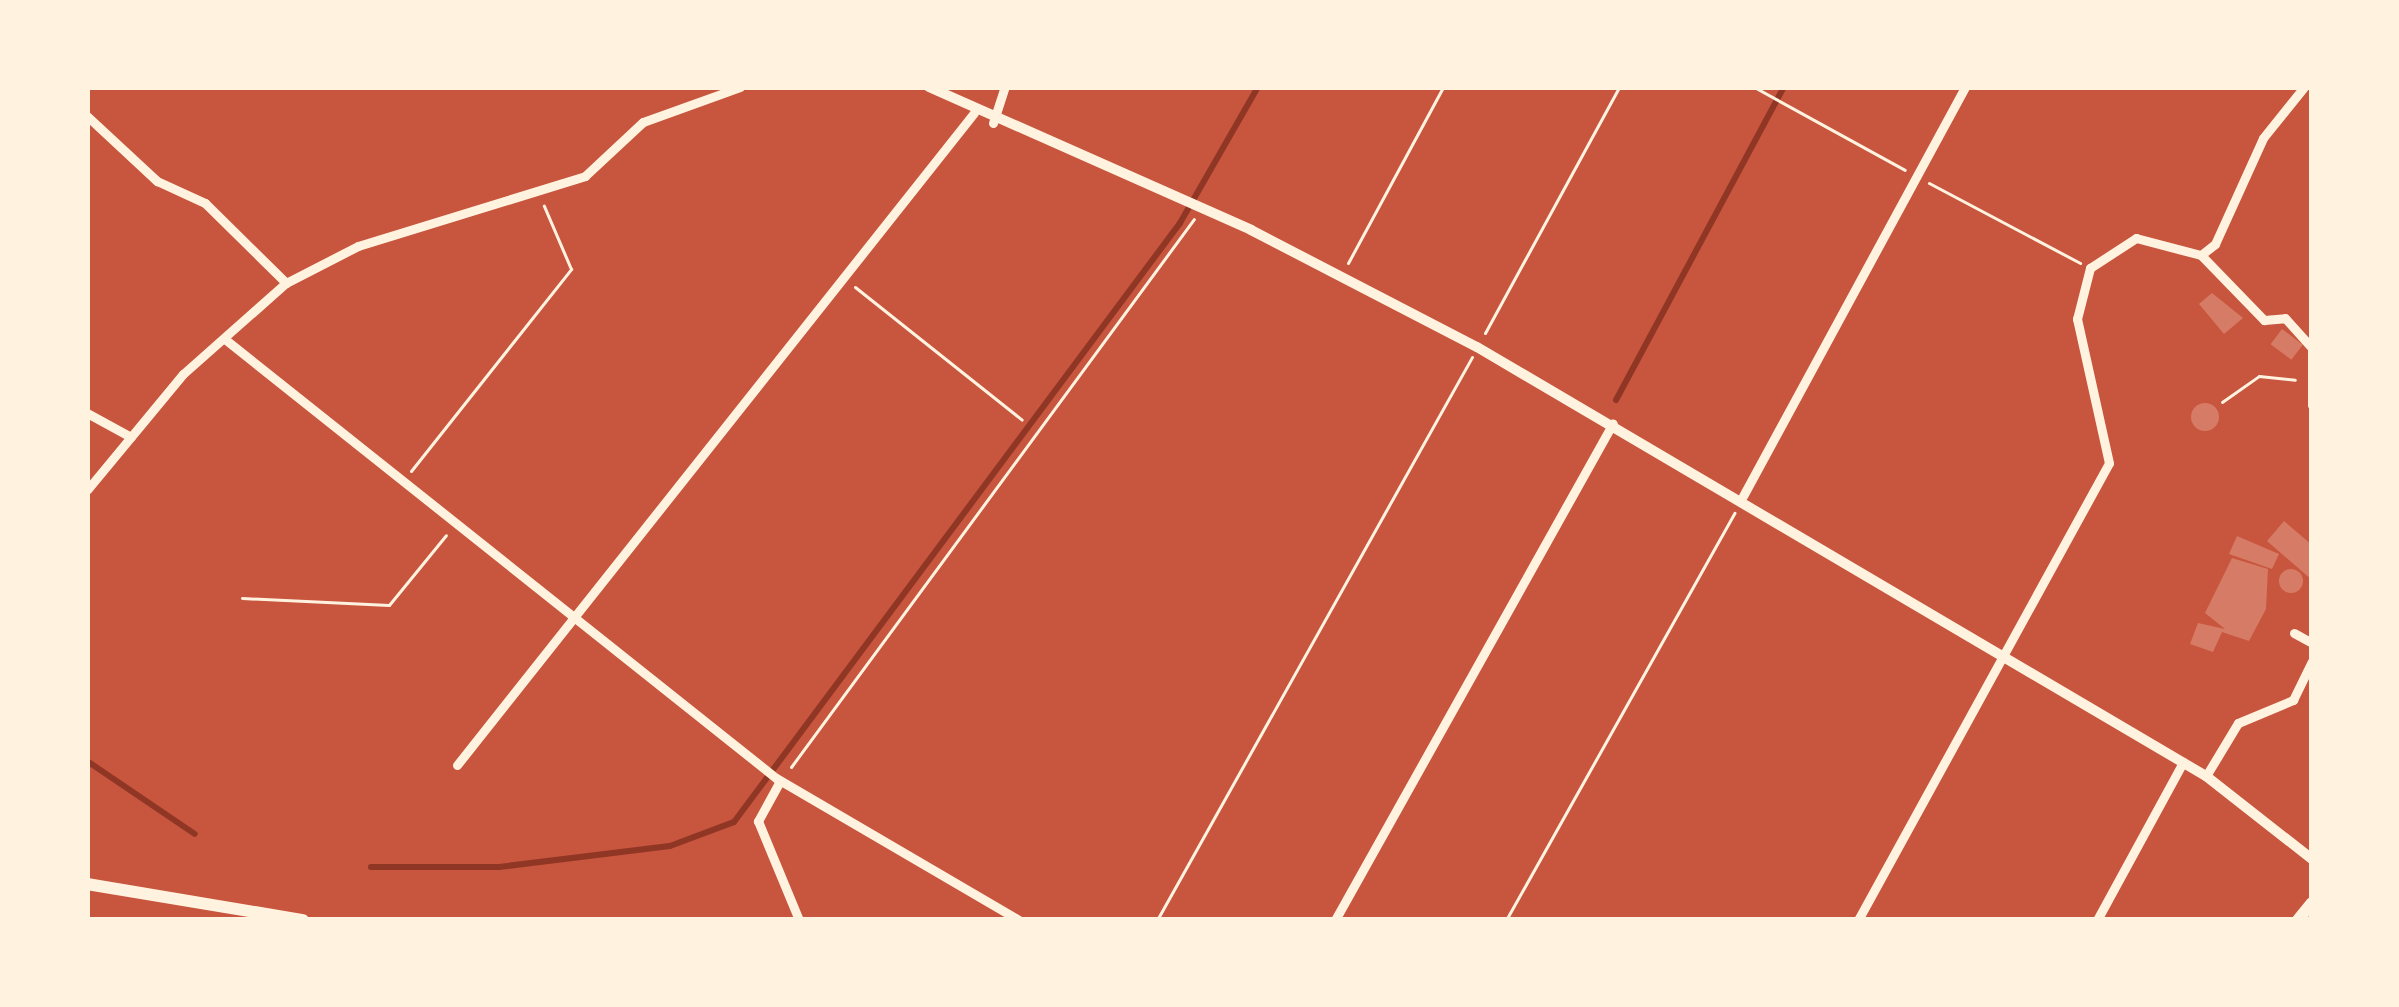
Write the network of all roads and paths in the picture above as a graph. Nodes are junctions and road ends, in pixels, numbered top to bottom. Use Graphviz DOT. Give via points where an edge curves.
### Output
graph roads {
  1 [pos="740,87"];
  2 [pos="929,87"];
  3 [pos="1005,87"];
  4 [pos="1443,87"];
  5 [pos="1618,87"];
  6 [pos="1965,87"];
  7 [pos="2304,87"];
  8 [pos="974,113"];
  9 [pos="87,116"];
  10 [pos="994,123"];
  11 [pos="540,191"];
  12 [pos="1203,208"];
  13 [pos="2200,255"];
  14 [pos="1341,275"];
  15 [pos="844,278"];
  16 [pos="286,283"];
  17 [pos="226,340"];
  18 [pos="1477,347"];
  19 [pos="2312,349"];
  20 [pos="2306,381"];
  21 [pos="2222,403"];
  22 [pos="2312,405"];
  23 [pos="87,413"];
  24 [pos="1022,420"];
  25 [pos="1613,423"];
  26 [pos="131,437"];
  27 [pos="402,482"];
  28 [pos="87,490"];
  29 [pos="1743,496"];
  30 [pos="454,525"];
  31 [pos="242,598"];
  32 [pos="574,617"];
  33 [pos="2294,633"];
  34 [pos="2312,643"];
  35 [pos="2004,659"];
  36 [pos="2312,661"];
  37 [pos="2183,762"];
  38 [pos="457,765"];
  39 [pos="2206,776"];
  40 [pos="775,777"];
  41 [pos="2312,859"];
  42 [pos="87,884"];
  43 [pos="2312,903"];
  44 [pos="303,920"];
  45 [pos="800,920"];
  46 [pos="1019,920"];
  47 [pos="1156,920"];
  48 [pos="1335,920"];
  49 [pos="1506,920"];
  50 [pos="1858,920"];
  51 [pos="2097,920"];
  52 [pos="2298,920"];
  1 -- 11 [label="street" via="643,122 585,176"];
  2 -- 8 [label="street"];
  3 -- 10 [label="street"];
  4 -- 14 [label="path"];
  5 -- 18 [label="path"];
  6 -- 29 [label="street"];
  7 -- 13 [label="street" via="2263,138"];
  8 -- 10 [label="street"];
  8 -- 15 [label="street"];
  9 -- 16 [label="street" via="157,181 206,203"];
  10 -- 12 [label="street"];
  11 -- 16 [label="street" via="358,246"];
  11 -- 27 [label="path" via="571,269"];
  12 -- 14 [label="street"];
  12 -- 40 [label="path"];
  13 -- 19 [label="street" via="2264,320 2285,318"];
  13 -- 35 [label="street" via="2136,238 2090,268 2077,319 2110,463"];
  14 -- 18 [label="street"];
  15 -- 24 [label="path"];
  15 -- 32 [label="street"];
  16 -- 17 [label="street"];
  17 -- 26 [label="street"];
  17 -- 27 [label="street"];
  18 -- 25 [label="street"];
  18 -- 47 [label="path"];
  19 -- 20 [label="street"];
  20 -- 21 [label="path" via="2259,376"];
  20 -- 22 [label="street"];
  23 -- 26 [label="street"];
  25 -- 29 [label="street"];
  25 -- 48 [label="street"];
  26 -- 28 [label="street"];
  27 -- 30 [label="street"];
  29 -- 35 [label="street"];
  29 -- 49 [label="path"];
  30 -- 31 [label="path" via="389,605"];
  30 -- 32 [label="street"];
  32 -- 38 [label="street"];
  32 -- 40 [label="street"];
  33 -- 34 [label="street"];
  35 -- 37 [label="street"];
  35 -- 50 [label="street"];
  36 -- 39 [label="street" via="2293,700 2238,723"];
  37 -- 39 [label="street"];
  37 -- 51 [label="street"];
  39 -- 41 [label="street"];
  40 -- 45 [label="street" via="758,820"];
  40 -- 46 [label="street"];
  42 -- 44 [label="main road"];
  43 -- 52 [label="main road"];
}
